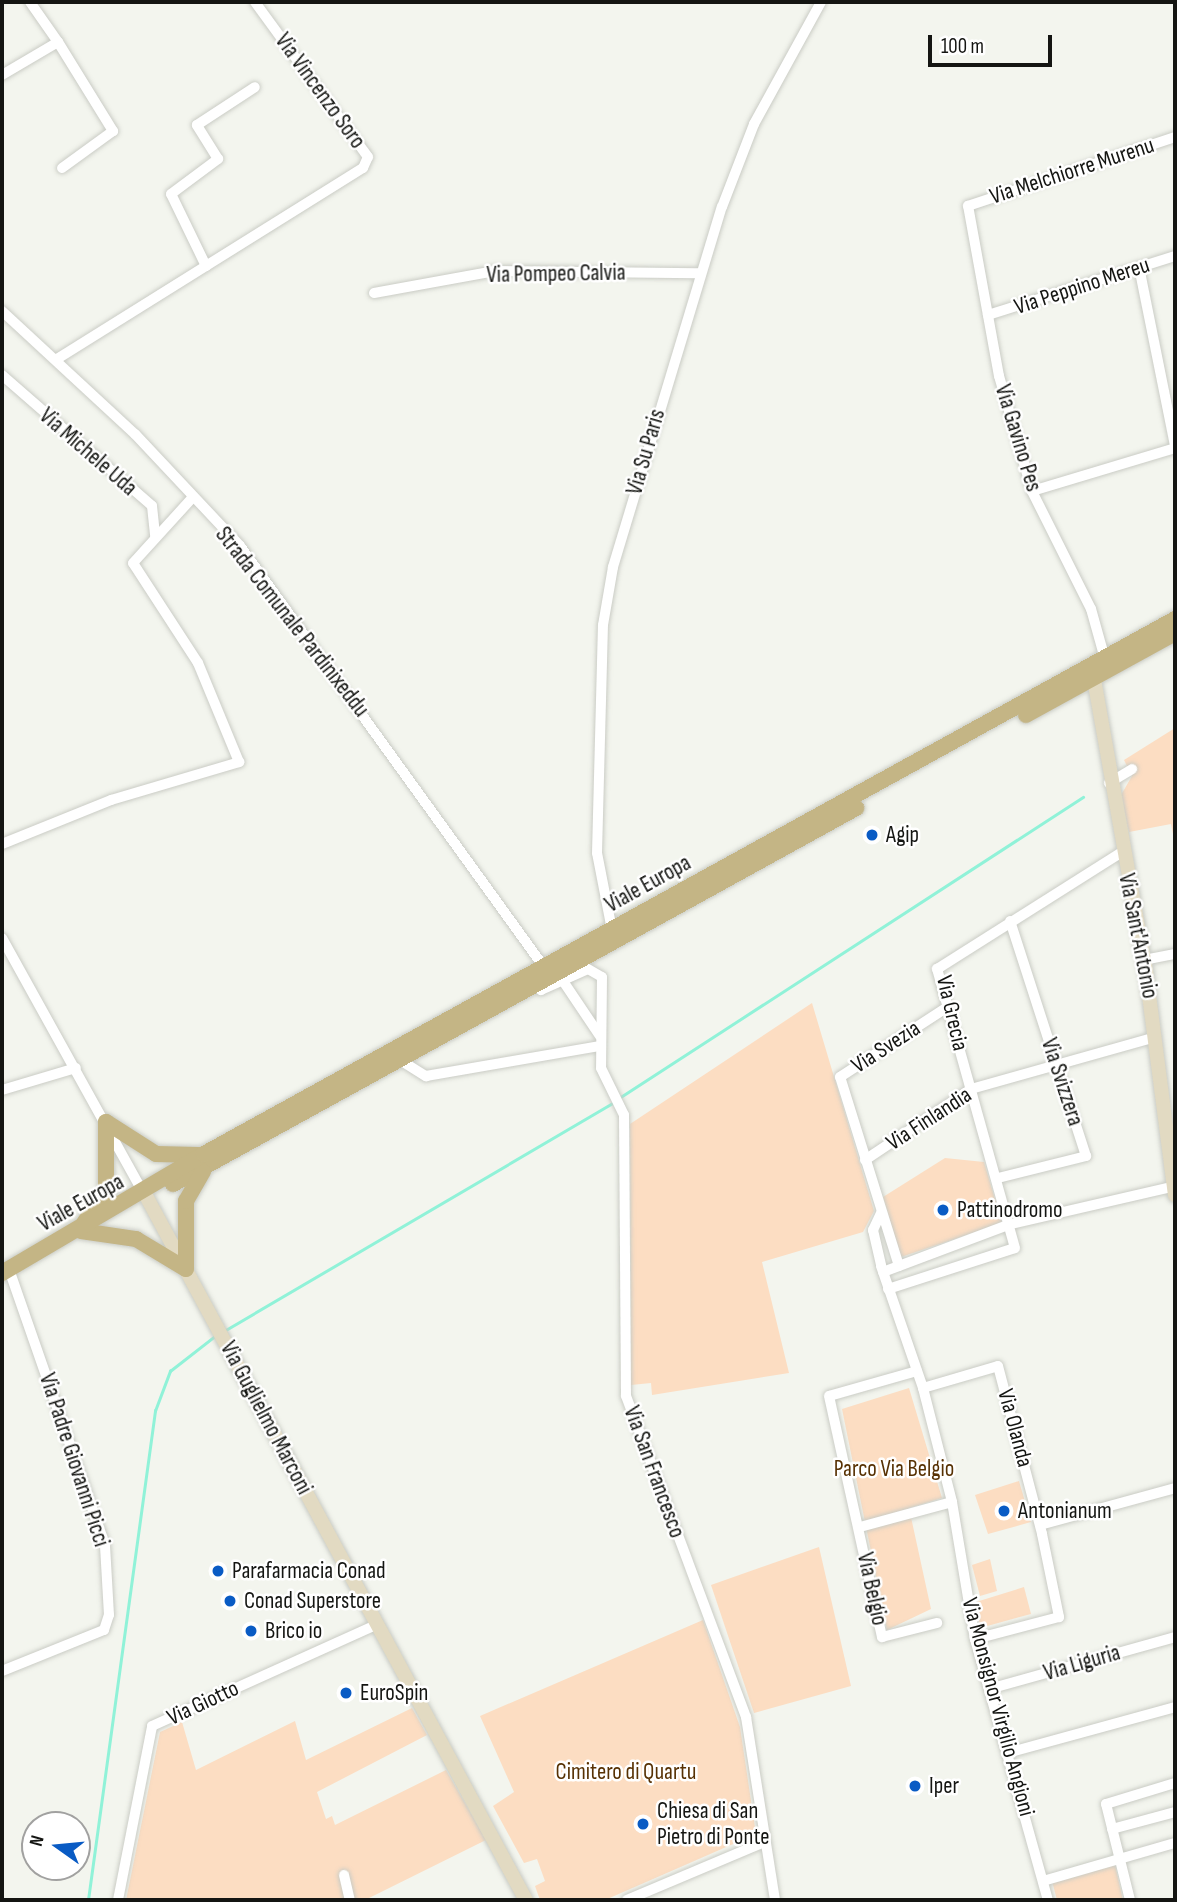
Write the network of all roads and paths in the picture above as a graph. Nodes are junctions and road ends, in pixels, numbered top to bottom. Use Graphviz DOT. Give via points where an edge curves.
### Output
graph roads {
  1 [pos="30,2"];
  2 [pos="255,2"];
  3 [pos="821,2"];
  4 [pos="58,42"];
  5 [pos="2,75"];
  6 [pos="255,87"];
  7 [pos="1175,137"];
  8 [pos="62,168"];
  9 [pos="968,206"];
  10 [pos="1175,256"];
  11 [pos="206,266"];
  12 [pos="1139,267"];
  13 [pos="698,273"];
  14 [pos="374,293"];
  15 [pos="2,311"];
  16 [pos="988,315"];
  17 [pos="57,359"];
  18 [pos="2,375"];
  19 [pos="1175,447"];
  20 [pos="1032,491"];
  21 [pos="193,497"];
  22 [pos="155,537"];
  23 [pos="1175,619"];
  24 [pos="1175,633"];
  25 [pos="1105,659"];
  26 [pos="1094,679"];
  27 [pos="1132,769"];
  28 [pos="1108,784"];
  29 [pos="2,844"];
  30 [pos="1122,852"];
  31 [pos="1010,921"];
  32 [pos="612,930"];
  33 [pos="2,938"];
  34 [pos="1175,954"];
  35 [pos="1144,960"];
  36 [pos="544,967"];
  37 [pos="563,981"];
  38 [pos="535,985"];
  39 [pos="946,1008"];
  40 [pos="1156,1037"];
  41 [pos="600,1041"];
  42 [pos="400,1060"];
  43 [pos="1056,1065"];
  44 [pos="76,1068"];
  45 [pos="971,1088"];
  46 [pos="2,1090"];
  47 [pos="106,1122"];
  48 [pos="205,1160"];
  49 [pos="865,1160"];
  50 [pos="1174,1166"];
  51 [pos="999,1178"];
  52 [pos="1175,1189"];
  53 [pos="145,1194"];
  54 [pos="881,1213"];
  55 [pos="1011,1224"];
  56 [pos="79,1231"];
  57 [pos="899,1266"];
  58 [pos="186,1269"];
  59 [pos="5,1271"];
  60 [pos="883,1272"];
  61 [pos="888,1289"];
  62 [pos="917,1371"];
  63 [pos="923,1388"];
  64 [pos="1175,1488"];
  65 [pos="952,1502"];
  66 [pos="1040,1525"];
  67 [pos="860,1527"];
  68 [pos="937,1623"];
  69 [pos="378,1624"];
  70 [pos="1175,1637"];
  71 [pos="975,1639"];
  72 [pos="2,1671"];
  73 [pos="989,1689"];
  74 [pos="1175,1707"];
  75 [pos="1011,1752"];
  76 [pos="1175,1783"];
  77 [pos="1175,1812"];
  78 [pos="1112,1829"];
  79 [pos="762,1843"];
  80 [pos="1175,1843"];
  81 [pos="1121,1860"];
  82 [pos="344,1875"];
  83 [pos="1043,1881"];
  84 [pos="118,1900"];
  85 [pos="351,1900"];
  86 [pos="526,1900"];
  87 [pos="627,1900"];
  88 [pos="775,1900"];
  89 [pos="1048,1900"];
  90 [pos="1130,1900"];
  1 -- 4 [label="street"];
  2 -- 11 [label="street, Via Vincenzo Soro" via="368,158 363,168"];
  3 -- 13 [label="street, Via Su Paris" via="754,124"];
  4 -- 5 [label="street"];
  4 -- 8 [label="street" via="113,131"];
  6 -- 11 [label="street" via="197,125 218,159 171,194"];
  7 -- 9 [label="street, Via Melchiorre Murenu"];
  9 -- 16 [label="street, Via Gavino Pes"];
  10 -- 12 [label="street, Via Peppino Mereu"];
  11 -- 17 [label="street, Via Vincenzo Soro"];
  12 -- 16 [label="street, Via Peppino Mereu"];
  12 -- 19 [label="street"];
  13 -- 14 [label="street, Via Pompeo Calvia" via="495,271"];
  13 -- 32 [label="street, Via Su Paris" via="613,568 603,625 597,853"];
  15 -- 17 [label="street, Strada Comunale Pardinixeddu"];
  16 -- 20 [label="street, Via Gavino Pes"];
  17 -- 21 [label="street, Strada Comunale Pardinixeddu"];
  18 -- 22 [label="street, Via Michele Uda" via="152,506"];
  19 -- 20 [label="street"];
  20 -- 25 [label="street, Via Gavino Pes" via="1091,609"];
  21 -- 22 [label="street"];
  21 -- 36 [label="street, Strada Comunale Pardinixeddu" via="240,546"];
  22 -- 29 [label="street" via="136,556 134,568 198,663 239,762 111,800"];
  23 -- 25 [label="main road, Viale Europa"];
  24 -- 26 [label="main road, Viale Europa"];
  25 -- 32 [label="main road, Viale Europa"];
  26 -- 28 [label="main road, Via Sant'Antonio"];
  26 -- 38 [label="main road, Viale Europa"];
  27 -- 28 [label="street"];
  28 -- 30 [label="main road, Via Sant'Antonio"];
  30 -- 31 [label="street, Via Grecia"];
  30 -- 35 [label="main road, Via Sant'Antonio"];
  31 -- 39 [label="street, Via Grecia" via="937,969"];
  31 -- 43 [label="street, Via Svizzera"];
  32 -- 36 [label="main road, Viale Europa"];
  33 -- 44 [label="street, Via Guglielmo Marconi"];
  34 -- 35 [label="street"];
  35 -- 40 [label="main road, Via Sant'Antonio"];
  36 -- 48 [label="main road, Viale Europa"];
  37 -- 38 [label="street, Via San Francesco" via="541,990"];
  37 -- 41 [label="street, Via San Francesco"];
  37 -- 41 [label="street, Via San Francesco" via="588,969 602,977"];
  38 -- 42 [label="main road, Viale Europa"];
  39 -- 45 [label="street, Via Grecia"];
  39 -- 49 [label="street, Via Svezia" via="839,1077"];
  40 -- 43 [label="street, Via Finlandia"];
  40 -- 50 [label="main road, Via Sant'Antonio"];
  41 -- 42 [label="street" via="426,1076"];
  41 -- 79 [label="street, Via San Francesco" via="609,1092 621,1110 626,1396 746,1717"];
  42 -- 48 [label="main road, Viale Europa"];
  43 -- 45 [label="street, Via Finlandia"];
  43 -- 51 [label="street, Via Svizzera" via="1086,1156"];
  44 -- 46 [label="street"];
  44 -- 47 [label="street, Via Guglielmo Marconi"];
  45 -- 49 [label="street, Via Finlandia"];
  45 -- 51 [label="street, Via Grecia"];
  47 -- 48 [label="main road" via="156,1154"];
  47 -- 53 [label="street, Via Guglielmo Marconi"];
  47 -- 56 [label="main road" via="106,1191"];
  48 -- 53 [label="main road, Viale Europa"];
  48 -- 58 [label="main road" via="186,1202"];
  49 -- 54 [label="street, Via Svezia"];
  50 -- 52 [label="main road, Via Sant'Antonio"];
  51 -- 55 [label="street, Via Grecia"];
  52 -- 55 [label="street"];
  53 -- 56 [label="main road, Viale Europa"];
  53 -- 58 [label="main road, Via Guglielmo Marconi"];
  54 -- 57 [label="street, Via Svezia"];
  54 -- 60 [label="street, Via Svezia" via="873,1230"];
  55 -- 57 [label="street"];
  55 -- 61 [label="street" via="1015,1248"];
  56 -- 58 [label="main road" via="136,1239"];
  56 -- 59 [label="main road, Viale Europa"];
  57 -- 60 [label="street"];
  58 -- 69 [label="main road, Via Guglielmo Marconi"];
  59 -- 72 [label="street, Via Padre Giovanni Picci" via="106,1545 109,1615 104,1630"];
  60 -- 61 [label="street, Via Monsignor Virgilio Angioni"];
  61 -- 62 [label="street, Via Monsignor Virgilio Angioni"];
  62 -- 63 [label="street, Via Monsignor Virgilio Angioni"];
  62 -- 67 [label="street, Via Belgio" via="830,1396"];
  63 -- 65 [label="street, Via Monsignor Virgilio Angioni"];
  63 -- 66 [label="street, Via Olanda" via="998,1366"];
  64 -- 66 [label="street"];
  65 -- 67 [label="street, Via Belgio"];
  65 -- 71 [label="street, Via Monsignor Virgilio Angioni"];
  66 -- 71 [label="street, Via Olanda" via="1059,1617"];
  67 -- 68 [label="street, Via Belgio" via="882,1637"];
  69 -- 84 [label="street, Via Giotto" via="152,1726"];
  69 -- 86 [label="main road, Via Guglielmo Marconi"];
  70 -- 73 [label="street, Via Liguria"];
  71 -- 73 [label="street, Via Monsignor Virgilio Angioni"];
  73 -- 75 [label="street, Via Monsignor Virgilio Angioni"];
  74 -- 75 [label="street"];
  75 -- 83 [label="street, Via Monsignor Virgilio Angioni"];
  76 -- 78 [label="street" via="1106,1804"];
  77 -- 78 [label="street"];
  78 -- 81 [label="street"];
  79 -- 87 [label="street"];
  79 -- 88 [label="street, Via San Francesco"];
  80 -- 81 [label="street"];
  81 -- 83 [label="street"];
  81 -- 90 [label="street"];
  82 -- 85 [label="street"];
  83 -- 89 [label="street, Via Monsignor Virgilio Angioni"];
}
